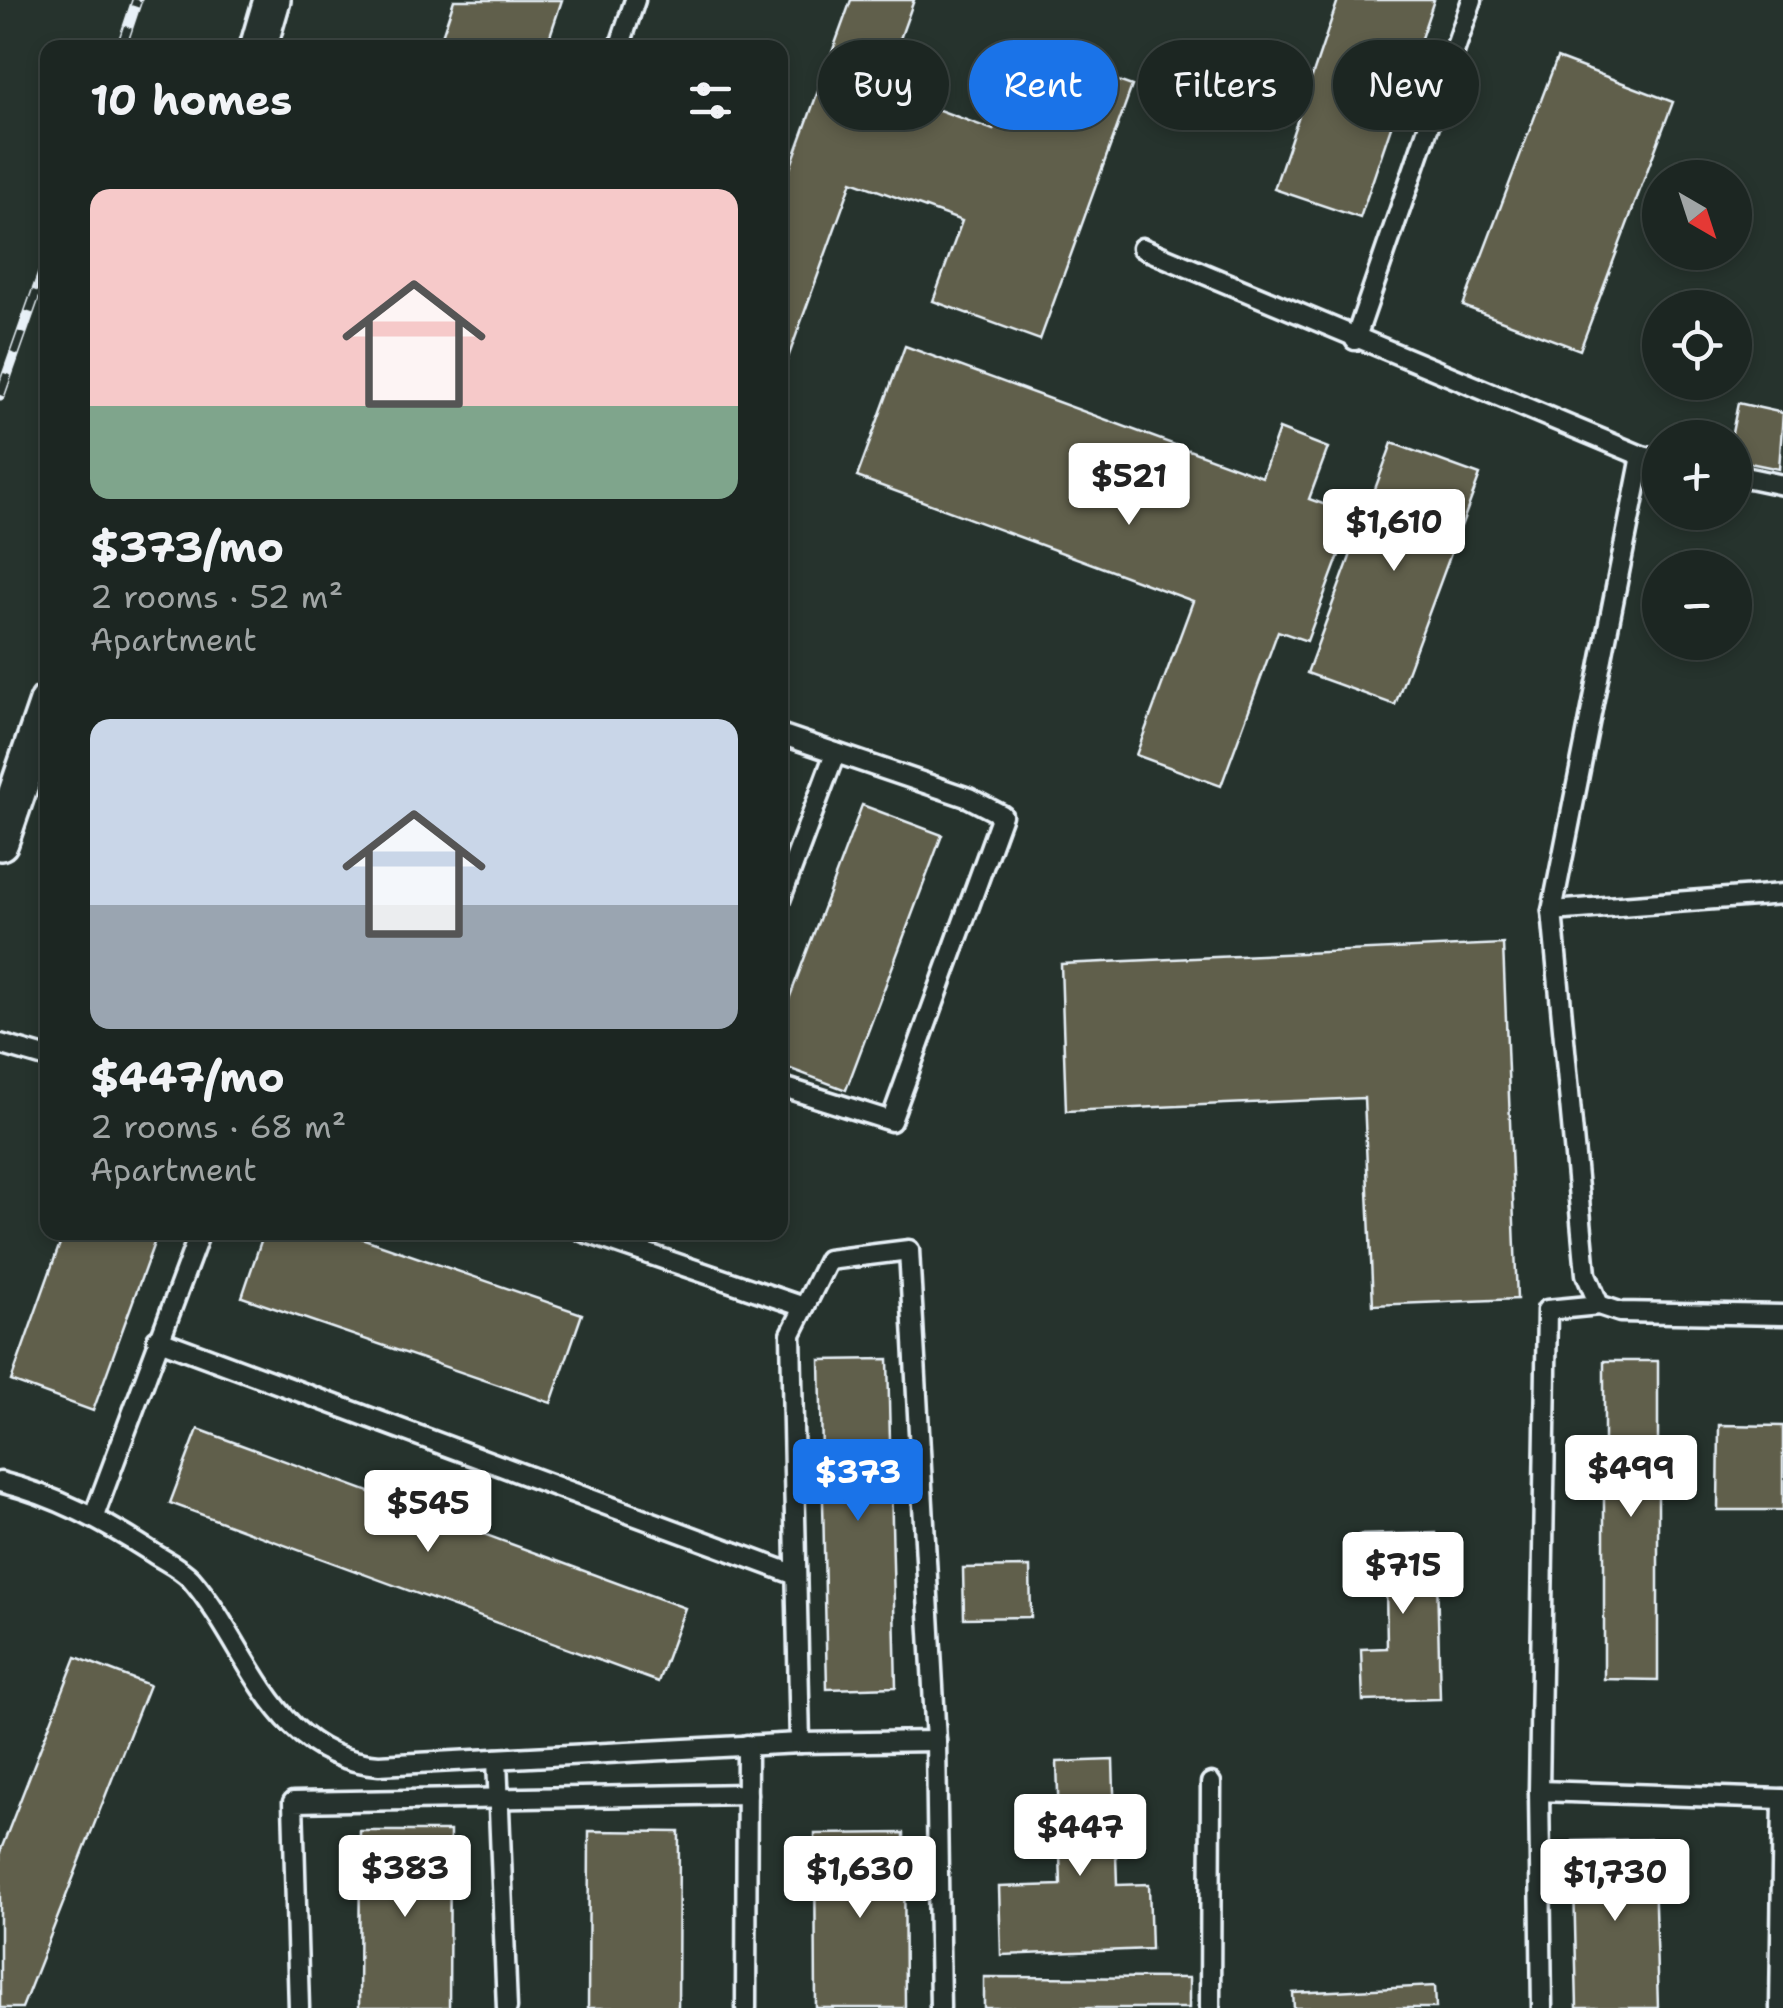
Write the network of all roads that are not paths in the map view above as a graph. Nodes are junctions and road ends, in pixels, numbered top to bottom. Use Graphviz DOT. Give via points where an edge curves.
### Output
graph roads {
  1 [pos="272,0"];
  2 [pos="635,0"];
  3 [pos="1472,0"];
  4 [pos="260,40"];
  5 [pos="622,40"];
  6 [pos="1142,248"];
  7 [pos="1355,340"];
  8 [pos="1642,454"];
  9 [pos="1752,479"];
  10 [pos="1783,485"];
  11 [pos="1642,499"];
  12 [pos="40,725"];
  13 [pos="788,737"];
  14 [pos="835,753"];
  15 [pos="0,842"];
  16 [pos="788,879"];
  17 [pos="1783,894"];
  18 [pos="1552,911"];
  19 [pos="0,1044"];
  20 [pos="40,1056"];
  21 [pos="788,1089"];
  22 [pos="197,1240"];
  23 [pos="607,1240"];
  24 [pos="1599,1305"];
  25 [pos="804,1307"];
  26 [pos="1783,1314"];
  27 [pos="157,1339"];
  28 [pos="0,1482"];
  29 [pos="94,1516"];
  30 [pos="796,1575"];
  31 [pos="936,1741"];
  32 [pos="800,1743"];
  33 [pos="747,1745"];
  34 [pos="497,1759"];
  35 [pos="1211,1783"];
  36 [pos="1539,1791"];
  37 [pos="747,1794"];
  38 [pos="499,1798"];
  39 [pos="1782,1799"];
  40 [pos="299,2008"];
  41 [pos="507,2008"];
  42 [pos="746,2008"];
  43 [pos="940,2008"];
  44 [pos="1210,2008"];
  45 [pos="1542,2008"];
  46 [pos="1780,2008"];
  1 -- 4 [label="street"];
  2 -- 5 [label="lane"];
  3 -- 7 [label="lane"];
  6 -- 7 [label="lane"];
  7 -- 8 [label="lane"];
  9 -- 10 [label="lane"];
  11 -- 18 [label="lane"];
  12 -- 15 [label="street"];
  13 -- 14 [label="lane"];
  14 -- 16 [label="lane"];
  14 -- 21 [label="lane" via="1002,815 891,1121"];
  17 -- 18 [label="lane"];
  18 -- 24 [label="lane" via="1586,1274"];
  19 -- 20 [label="lane"];
  22 -- 27 [label="lane"];
  23 -- 25 [label="lane"];
  24 -- 26 [label="lane" via="1620,1312"];
  24 -- 36 [label="lane" via="1547,1310"];
  25 -- 30 [label="lane" via="791,1334"];
  25 -- 31 [label="lane" via="828,1260 908,1250"];
  27 -- 29 [label="lane"];
  27 -- 30 [label="lane"];
  28 -- 29 [label="lane"];
  29 -- 34 [label="lane" via="190,1577 262,1690 308,1742 348,1763"];
  30 -- 32 [label="lane"];
  31 -- 32 [label="lane"];
  31 -- 43 [label="lane"];
  32 -- 33 [label="lane"];
  33 -- 34 [label="lane"];
  33 -- 37 [label="lane"];
  34 -- 38 [label="lane"];
  35 -- 44 [label="lane"];
  36 -- 39 [label="lane"];
  36 -- 45 [label="lane"];
  37 -- 38 [label="lane"];
  37 -- 42 [label="lane"];
  38 -- 40 [label="lane" via="293,1802"];
  38 -- 41 [label="lane"];
  39 -- 46 [label="lane"];
}
